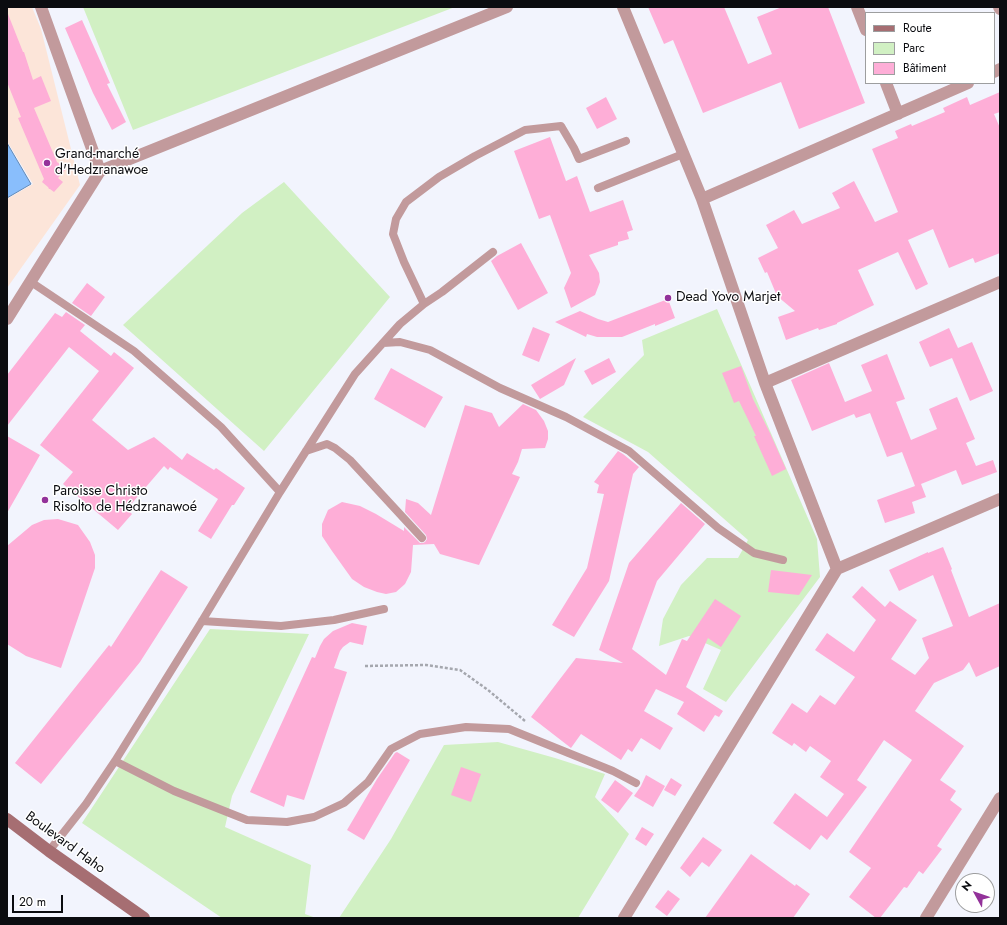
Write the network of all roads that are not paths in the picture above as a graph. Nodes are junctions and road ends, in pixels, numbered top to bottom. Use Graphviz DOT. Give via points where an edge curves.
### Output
graph roads {
  1 [pos="41,7"];
  2 [pos="507,7"];
  3 [pos="623,7"];
  4 [pos="857,7"];
  5 [pos="865,27"];
  6 [pos="886,84"];
  7 [pos="966,84"];
  8 [pos="898,114"];
  9 [pos="626,142"];
  10 [pos="683,154"];
  11 [pos="100,171"];
  12 [pos="598,188"];
  13 [pos="702,199"];
  14 [pos="493,252"];
  15 [pos="31,282"];
  16 [pos="1000,282"];
  17 [pos="424,304"];
  18 [pos="7,319"];
  19 [pos="383,343"];
  20 [pos="765,384"];
  21 [pos="306,451"];
  22 [pos="280,492"];
  23 [pos="1000,499"];
  24 [pos="422,538"];
  25 [pos="783,560"];
  26 [pos="837,569"];
  27 [pos="384,609"];
  28 [pos="202,621"];
  29 [pos="115,761"];
  30 [pos="636,783"];
  31 [pos="1000,798"];
  32 [pos="7,819"];
  33 [pos="49,851"];
  34 [pos="626,917"];
  35 [pos="144,918"];
  36 [pos="926,918"];
  1 -- 11 [label="street"];
  2 -- 11 [label="street"];
  3 -- 10 [label="street"];
  4 -- 5 [label="street"];
  6 -- 8 [label="street"];
  7 -- 8 [label="street"];
  8 -- 13 [label="street"];
  9 -- 17 [label="lane" via="579,159 561,126 525,130 439,177 406,202 396,219 393,234"];
  10 -- 12 [label="lane"];
  10 -- 13 [label="street"];
  11 -- 15 [label="street"];
  13 -- 20 [label="street"];
  14 -- 17 [label="lane"];
  15 -- 18 [label="street"];
  15 -- 22 [label="lane" via="134,352 221,427"];
  16 -- 20 [label="street"];
  17 -- 19 [label="lane" via="400,324"];
  19 -- 21 [label="lane" via="355,374"];
  19 -- 25 [label="lane" via="400,342 430,350 500,388 566,417 629,451 718,528 754,553"];
  20 -- 26 [label="street"];
  21 -- 22 [label="lane"];
  21 -- 24 [label="lane" via="326,444 335,448 350,460"];
  22 -- 28 [label="lane"];
  23 -- 26 [label="street"];
  26 -- 34 [label="street"];
  27 -- 28 [label="lane" via="334,620 281,626"];
  28 -- 29 [label="lane"];
  29 -- 30 [label="lane" via="174,791 247,820 287,822 314,817 344,803 368,782 391,749 420,734 466,727 509,729 613,771"];
  29 -- 33 [label="lane" via="86,804"];
  31 -- 36 [label="street"];
  32 -- 33 [label="main road, Boulevard Haho"];
  33 -- 35 [label="main road, Boulevard Haho"];
}
